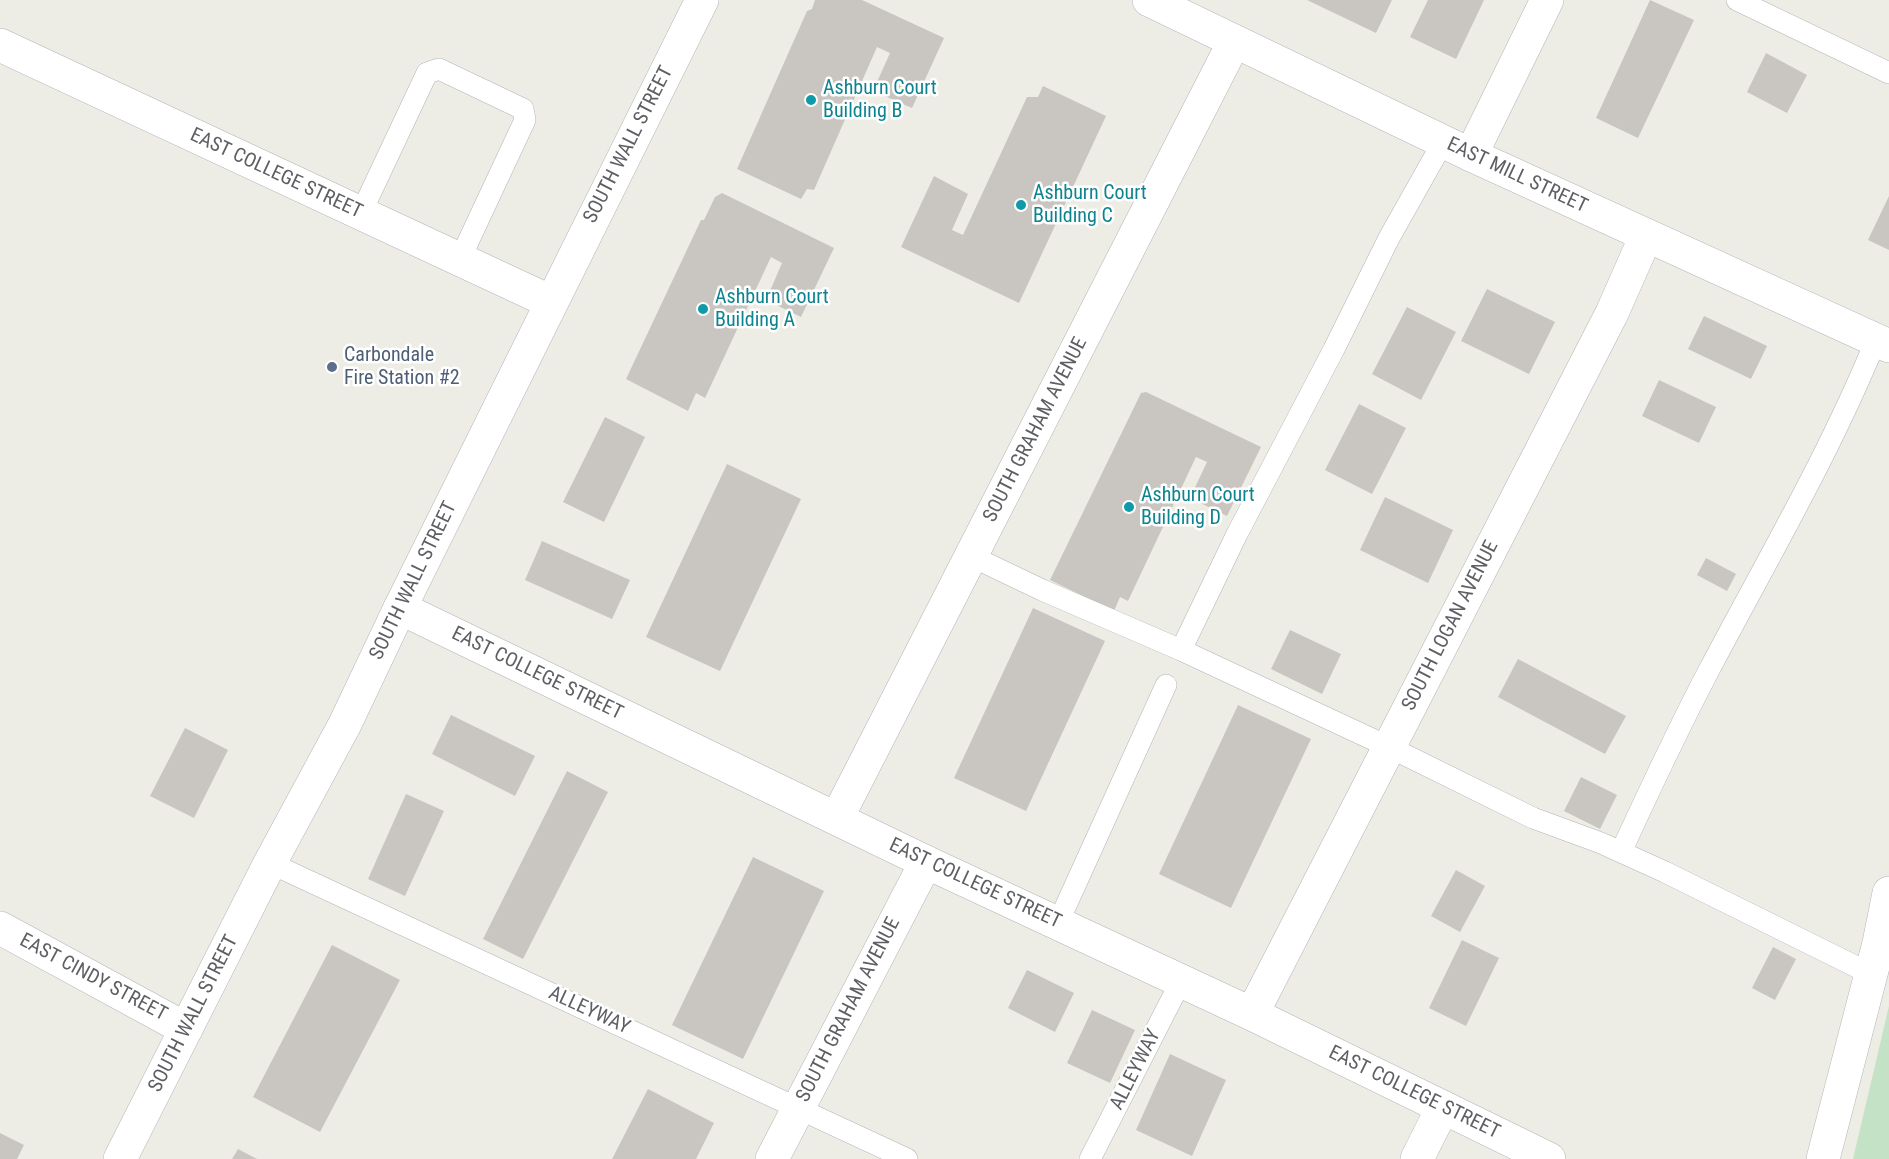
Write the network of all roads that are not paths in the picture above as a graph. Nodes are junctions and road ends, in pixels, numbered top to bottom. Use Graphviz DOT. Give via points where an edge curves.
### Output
graph roads {
  1 [pos="702,0"];
  2 [pos="1149,0"];
  3 [pos="1547,0"];
  4 [pos="1737,0"];
  5 [pos="1234,42"];
  6 [pos="0,45"];
  7 [pos="1889,73"];
  8 [pos="1457,148"];
  9 [pos="361,213"];
  10 [pos="1646,236"];
  11 [pos="460,259"];
  12 [pos="551,302"];
  13 [pos="1882,343"];
  14 [pos="971,556"];
  15 [pos="400,608"];
  16 [pos="1181,650"];
  17 [pos="1166,685"];
  18 [pos="1389,747"];
  19 [pos="837,818"];
  20 [pos="1621,852"];
  21 [pos="926,862"];
  22 [pos="270,863"];
  23 [pos="1889,893"];
  24 [pos="1058,923"];
  25 [pos="0,928"];
  26 [pos="1871,974"];
  27 [pos="1181,981"];
  28 [pos="1252,1014"];
  29 [pos="186,1029"];
  30 [pos="1443,1107"];
  31 [pos="799,1108"];
  32 [pos="120,1159"];
  33 [pos="772,1159"];
  34 [pos="908,1159"];
  35 [pos="1090,1159"];
  36 [pos="1417,1159"];
  37 [pos="1549,1159"];
  38 [pos="1823,1159"];
  1 -- 12 [label="street, SOUTH WALL STREET"];
  2 -- 5 [label="street, EAST MILL STREET"];
  3 -- 8 [label="street"];
  4 -- 7 [label="lane"];
  5 -- 8 [label="street, EAST MILL STREET"];
  5 -- 14 [label="street, SOUTH GRAHAM AVENUE"];
  6 -- 9 [label="street, EAST COLLEGE STREET"];
  8 -- 10 [label="street, EAST MILL STREET"];
  8 -- 16 [label="lane" via="1389,238"];
  9 -- 11 [label="street, EAST COLLEGE STREET"];
  9 -- 11 [label="lane" via="427,73 439,69 523,109 525,120"];
  10 -- 13 [label="street, EAST MILL STREET"];
  10 -- 18 [label="street, SOUTH LOGAN AVENUE" via="1611,313"];
  11 -- 12 [label="street, EAST COLLEGE STREET"];
  12 -- 15 [label="street, SOUTH WALL STREET"];
  13 -- 20 [label="lane" via="1707,673"];
  14 -- 16 [label="lane"];
  14 -- 19 [label="street, SOUTH GRAHAM AVENUE"];
  15 -- 19 [label="street, EAST COLLEGE STREET"];
  15 -- 22 [label="street, SOUTH WALL STREET" via="345,724"];
  16 -- 18 [label="lane"];
  17 -- 24 [label="lane"];
  18 -- 20 [label="lane" via="1533,818"];
  18 -- 28 [label="street, SOUTH LOGAN AVENUE"];
  19 -- 21 [label="street, EAST COLLEGE STREET"];
  20 -- 26 [label="lane"];
  21 -- 24 [label="street, EAST COLLEGE STREET"];
  21 -- 31 [label="street, SOUTH GRAHAM AVENUE"];
  22 -- 29 [label="street, SOUTH WALL STREET"];
  22 -- 31 [label="lane, ALLEYWAY"];
  23 -- 26 [label="street"];
  24 -- 27 [label="street, EAST COLLEGE STREET"];
  25 -- 29 [label="street, EAST CINDY STREET"];
  26 -- 38 [label="street"];
  27 -- 28 [label="street, EAST COLLEGE STREET"];
  27 -- 35 [label="lane, ALLEYWAY"];
  28 -- 30 [label="street, EAST COLLEGE STREET"];
  29 -- 32 [label="street, SOUTH WALL STREET"];
  30 -- 36 [label="street"];
  30 -- 37 [label="street, EAST COLLEGE STREET"];
  31 -- 33 [label="street, SOUTH GRAHAM AVENUE"];
  31 -- 34 [label="lane, ALLEYWAY"];
}
